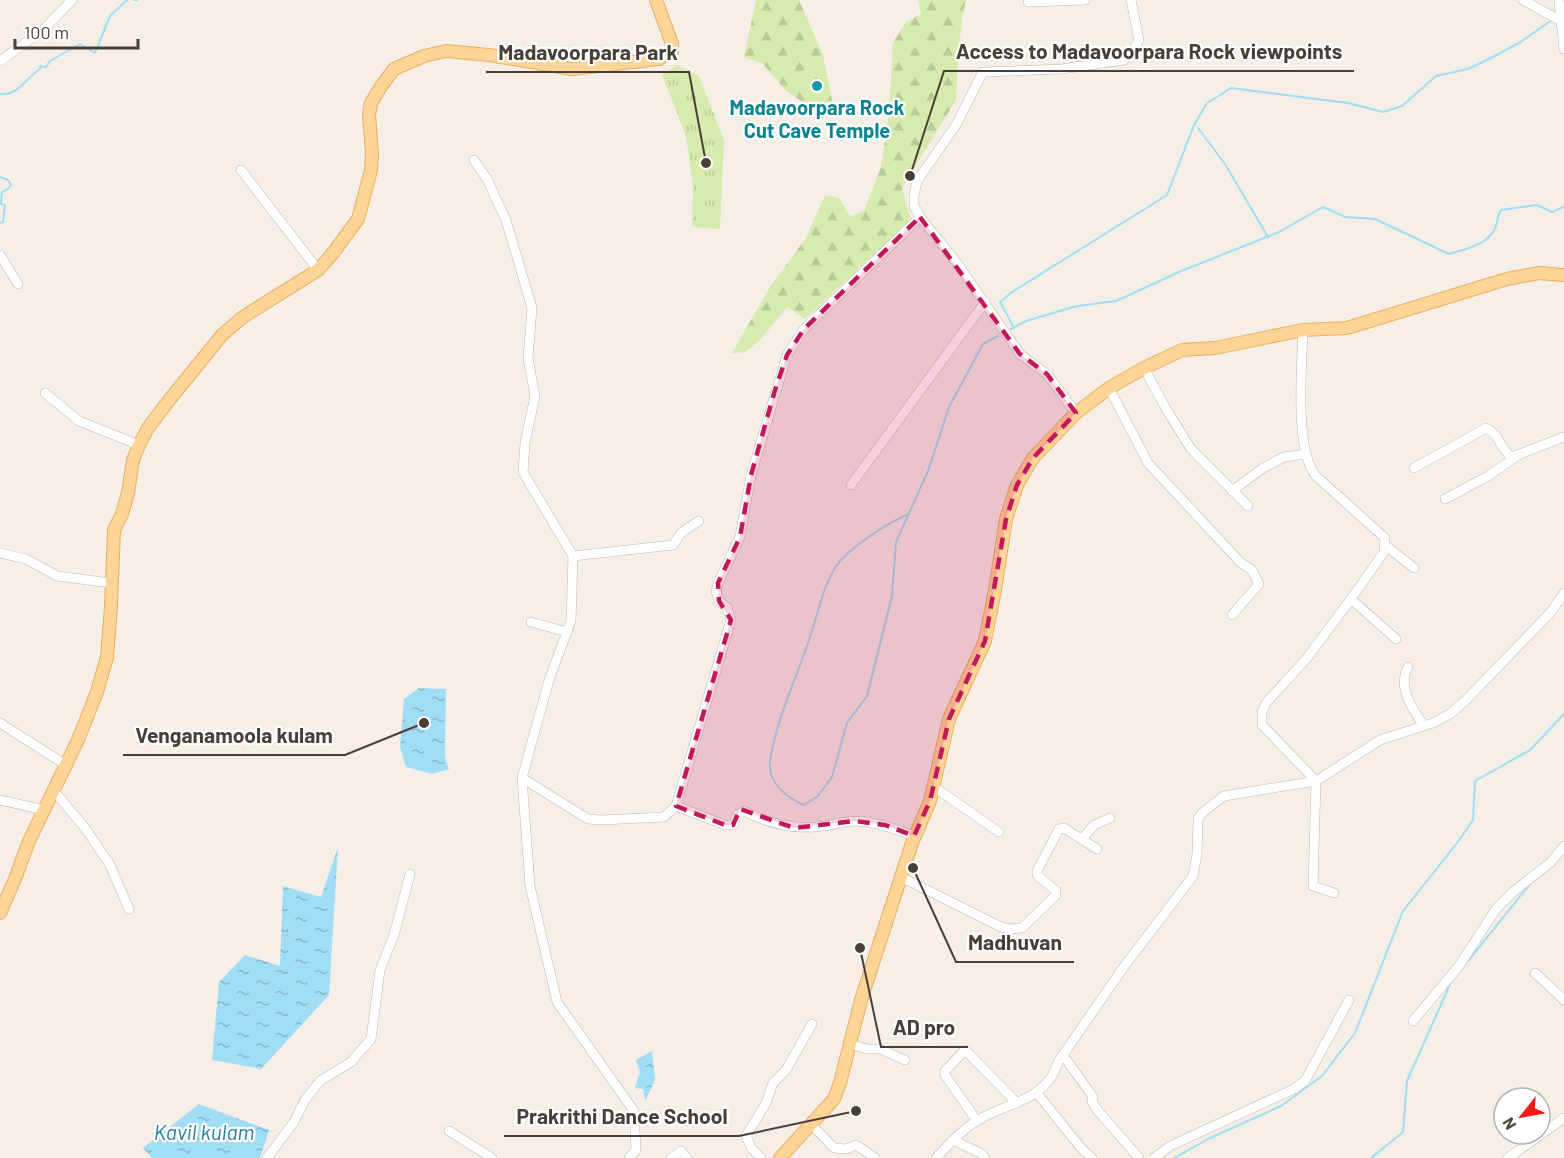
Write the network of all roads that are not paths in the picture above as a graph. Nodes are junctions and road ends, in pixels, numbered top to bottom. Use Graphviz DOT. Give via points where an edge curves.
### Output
graph roads {
  1 [pos="72,0"];
  2 [pos="656,0"];
  3 [pos="1085,0"];
  4 [pos="1131,0"];
  5 [pos="1523,0"];
  6 [pos="1559,0"];
  7 [pos="1028,2"];
  8 [pos="1561,21"];
  9 [pos="1564,49"];
  10 [pos="0,61"];
  11 [pos="474,160"];
  12 [pos="241,170"];
  13 [pos="920,217"];
  14 [pos="0,255"];
  15 [pos="318,270"];
  16 [pos="1564,275"];
  17 [pos="18,284"];
  18 [pos="985,302"];
  19 [pos="1303,330"];
  20 [pos="1144,368"];
  21 [pos="1108,388"];
  22 [pos="45,393"];
  23 [pos="1076,413"];
  24 [pos="1564,437"];
  25 [pos="139,444"];
  26 [pos="1306,454"];
  27 [pos="1517,456"];
  28 [pos="1414,468"];
  29 [pos="851,485"];
  30 [pos="1232,491"];
  31 [pos="1445,499"];
  32 [pos="1248,507"];
  33 [pos="699,521"];
  34 [pos="1385,545"];
  35 [pos="0,553"];
  36 [pos="573,556"];
  37 [pos="1414,568"];
  38 [pos="111,583"];
  39 [pos="1564,593"];
  40 [pos="1351,599"];
  41 [pos="1232,615"];
  42 [pos="531,622"];
  43 [pos="567,632"];
  44 [pos="1396,639"];
  45 [pos="1408,667"];
  46 [pos="0,723"];
  47 [pos="1423,725"];
  48 [pos="66,765"];
  49 [pos="522,778"];
  50 [pos="1316,782"];
  51 [pos="934,787"];
  52 [pos="54,791"];
  53 [pos="0,800"];
  54 [pos="676,806"];
  55 [pos="44,810"];
  56 [pos="1110,818"];
  57 [pos="999,832"];
  58 [pos="914,836"];
  59 [pos="1082,839"];
  60 [pos="1564,848"];
  61 [pos="1097,849"];
  62 [pos="410,874"];
  63 [pos="901,877"];
  64 [pos="1334,893"];
  65 [pos="129,909"];
  66 [pos="1,910"];
  67 [pos="1535,973"];
  68 [pos="1349,1000"];
  69 [pos="1564,1000"];
  70 [pos="1413,1021"];
  71 [pos="812,1024"];
  72 [pos="850,1044"];
  73 [pos="1062,1055"];
  74 [pos="905,1060"];
  75 [pos="1036,1092"];
  76 [pos="1017,1103"];
  77 [pos="1564,1118"];
  78 [pos="977,1121"];
  79 [pos="812,1124"];
  80 [pos="448,1131"];
  81 [pos="953,1140"];
  82 [pos="267,1158"];
  83 [pos="492,1158"];
  84 [pos="629,1158"];
  85 [pos="671,1158"];
  86 [pos="687,1158"];
  87 [pos="761,1158"];
  88 [pos="780,1158"];
  89 [pos="875,1158"];
  90 [pos="936,1158"];
  91 [pos="985,1158"];
  92 [pos="1092,1158"];
  93 [pos="1139,1158"];
  94 [pos="1154,1158"];
  95 [pos="1508,1158"];
  1 -- 10 [label="street" via="43,30"];
  2 -- 15 [label="main road" via="672,44 672,51 659,59 572,69 446,51 394,69 371,103 371,170 358,219"];
  3 -- 7 [label="street"];
  4 -- 13 [label="street" via="1139,40 1124,60 1061,69 983,72 956,125 917,181 914,206"];
  5 -- 8 [label="street"];
  6 -- 8 [label="street"];
  8 -- 9 [label="street"];
  11 -- 36 [label="street" via="506,220 532,308 528,358 535,396 523,472"];
  12 -- 15 [label="street"];
  13 -- 18 [label="street"];
  13 -- 54 [label="street" via="804,329 787,355 751,474 740,537 716,591 728,607 731,620"];
  14 -- 17 [label="street"];
  15 -- 25 [label="main road" via="243,317 222,335"];
  16 -- 19 [label="main road" via="1539,273 1507,279 1347,328"];
  18 -- 23 [label="street" via="1020,354 1047,374"];
  18 -- 29 [label="street"];
  19 -- 20 [label="main road" via="1215,348 1182,350"];
  19 -- 26 [label="street" via="1301,397"];
  20 -- 21 [label="main road"];
  20 -- 30 [label="street" via="1191,449"];
  21 -- 23 [label="main road"];
  21 -- 41 [label="street" via="1148,463 1241,563 1252,570 1259,584"];
  22 -- 25 [label="street" via="79,421"];
  23 -- 51 [label="main road" via="1033,458 1017,485 1004,527 985,641 949,719"];
  24 -- 27 [label="street"];
  25 -- 38 [label="main road" via="122,514 114,530"];
  26 -- 30 [label="street" via="1284,457"];
  26 -- 34 [label="street" via="1311,471 1385,538"];
  27 -- 28 [label="street" via="1507,454 1496,435 1486,428"];
  27 -- 31 [label="street"];
  30 -- 32 [label="street"];
  33 -- 36 [label="street" via="682,532 673,545"];
  34 -- 37 [label="street"];
  34 -- 40 [label="street"];
  35 -- 38 [label="street" via="26,560 57,576"];
  36 -- 43 [label="street" via="571,621"];
  38 -- 48 [label="main road" via="107,657"];
  39 -- 47 [label="street" via="1551,612 1466,700 1450,714"];
  40 -- 44 [label="street"];
  40 -- 50 [label="street" via="1262,712 1262,725"];
  42 -- 43 [label="street"];
  43 -- 49 [label="street" via="549,680"];
  45 -- 47 [label="street" via="1404,675 1405,694"];
  46 -- 48 [label="street"];
  47 -- 50 [label="street" via="1380,740"];
  48 -- 52 [label="main road"];
  49 -- 54 [label="street" via="588,819 664,817"];
  49 -- 84 [label="street" via="530,886 556,1002 634,1112 636,1150"];
  50 -- 64 [label="street" via="1313,886"];
  50 -- 73 [label="street" via="1224,796 1202,813 1198,819 1193,876"];
  51 -- 57 [label="street"];
  51 -- 58 [label="main road"];
  52 -- 55 [label="main road"];
  52 -- 65 [label="street" via="110,864"];
  53 -- 55 [label="street"];
  54 -- 58 [label="street" via="725,825 733,825 737,815 744,811 794,828 855,821 885,825"];
  55 -- 66 [label="main road"];
  56 -- 59 [label="street" via="1094,825"];
  58 -- 63 [label="main road"];
  59 -- 61 [label="street"];
  59 -- 63 [label="street" via="1063,828 1058,830 1037,871 1056,895 1022,928 1001,927"];
  60 -- 70 [label="street" via="1496,909 1459,966"];
  62 -- 82 [label="street" via="394,936 380,970 371,1039 351,1062 320,1082"];
  63 -- 72 [label="main road"];
  67 -- 69 [label="street"];
  68 -- 94 [label="street" via="1305,1081 1170,1146"];
  71 -- 87 [label="street" via="786,1070 773,1083 746,1136"];
  72 -- 74 [label="street" via="880,1049"];
  72 -- 79 [label="main road" via="834,1099"];
  73 -- 75 [label="street" via="1050,1079"];
  73 -- 93 [label="street" via="1093,1097 1098,1111"];
  75 -- 76 [label="street"];
  75 -- 92 [label="street"];
  76 -- 78 [label="street"];
  76 -- 78 [label="street" via="965,1050 948,1065 945,1075"];
  77 -- 95 [label="street"];
  78 -- 81 [label="street"];
  79 -- 88 [label="main road"];
  79 -- 89 [label="street" via="831,1147 842,1150 856,1145"];
  80 -- 83 [label="street"];
  81 -- 90 [label="street"];
  81 -- 91 [label="street"];
  85 -- 86 [label="street" via="681,1151"];
}
